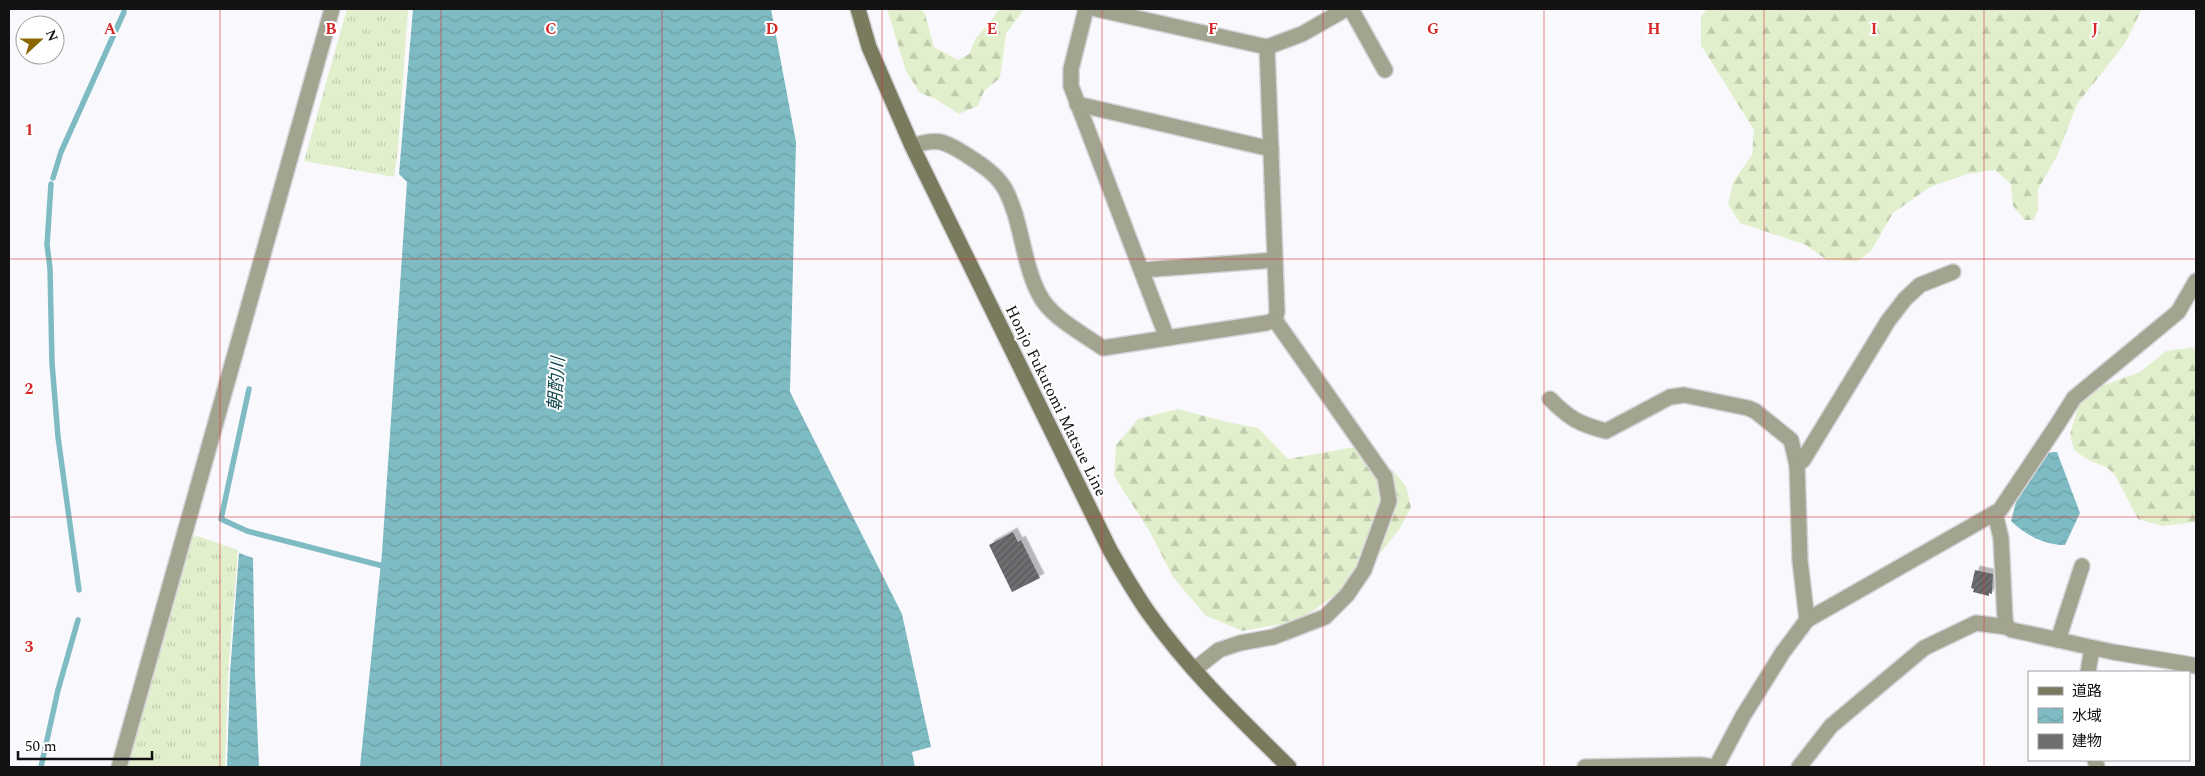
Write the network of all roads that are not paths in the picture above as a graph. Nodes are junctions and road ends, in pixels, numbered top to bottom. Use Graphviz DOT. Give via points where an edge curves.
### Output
graph roads {
  1 [pos="332,9"];
  2 [pos="858,9"];
  3 [pos="1086,9"];
  4 [pos="1096,9"];
  5 [pos="1346,9"];
  6 [pos="1351,9"];
  7 [pos="1267,46"];
  8 [pos="1385,70"];
  9 [pos="1077,104"];
  10 [pos="912,146"];
  11 [pos="1271,149"];
  12 [pos="1275,260"];
  13 [pos="1142,270"];
  14 [pos="1953,272"];
  15 [pos="2196,281"];
  16 [pos="1275,320"];
  17 [pos="1168,338"];
  18 [pos="1550,399"];
  19 [pos="1797,465"];
  20 [pos="1995,513"];
  21 [pos="2082,566"];
  22 [pos="1807,620"];
  23 [pos="2007,627"];
  24 [pos="2058,640"];
  25 [pos="2092,648"];
  26 [pos="2196,666"];
  27 [pos="1195,669"];
  28 [pos="2088,671"];
  29 [pos="118,767"];
  30 [pos="1289,767"];
  31 [pos="1585,767"];
  32 [pos="1715,767"];
  33 [pos="1799,767"];
  1 -- 29 [label="street"];
  2 -- 10 [label="main road, Honjo Fukutomi Matsue Line" via="869,47"];
  3 -- 9 [label="street" via="1072,69 1071,86"];
  4 -- 7 [label="street"];
  5 -- 7 [label="street" via="1302,34"];
  6 -- 8 [label="street"];
  7 -- 11 [label="street"];
  9 -- 11 [label="street"];
  9 -- 13 [label="street"];
  10 -- 17 [label="street" via="928,141 946,142 980,163 1004,188 1039,295 1055,314 1103,348"];
  10 -- 27 [label="main road, Honjo Fukutomi Matsue Line" via="1110,550 1148,612"];
  11 -- 12 [label="street"];
  12 -- 13 [label="street"];
  12 -- 16 [label="street"];
  13 -- 17 [label="street"];
  14 -- 19 [label="street" via="1920,285 1905,299"];
  15 -- 20 [label="street" via="2178,312 2074,398 2058,426"];
  16 -- 17 [label="street"];
  16 -- 27 [label="street" via="1386,477 1389,502 1364,570 1326,617 1273,637 1219,650"];
  18 -- 19 [label="street" via="1580,424 1606,431 1670,397 1684,395 1748,408 1790,440"];
  19 -- 22 [label="street" via="1800,561"];
  20 -- 22 [label="street"];
  20 -- 23 [label="street" via="2001,538"];
  21 -- 24 [label="street"];
  22 -- 32 [label="street" via="1783,652"];
  23 -- 24 [label="street"];
  23 -- 33 [label="street" via="1976,624 1924,648 1831,726"];
  24 -- 25 [label="street"];
  25 -- 26 [label="street"];
  25 -- 28 [label="street"];
  27 -- 30 [label="main road, Honjo Fukutomi Matsue Line"];
  31 -- 32 [label="street"];
}
